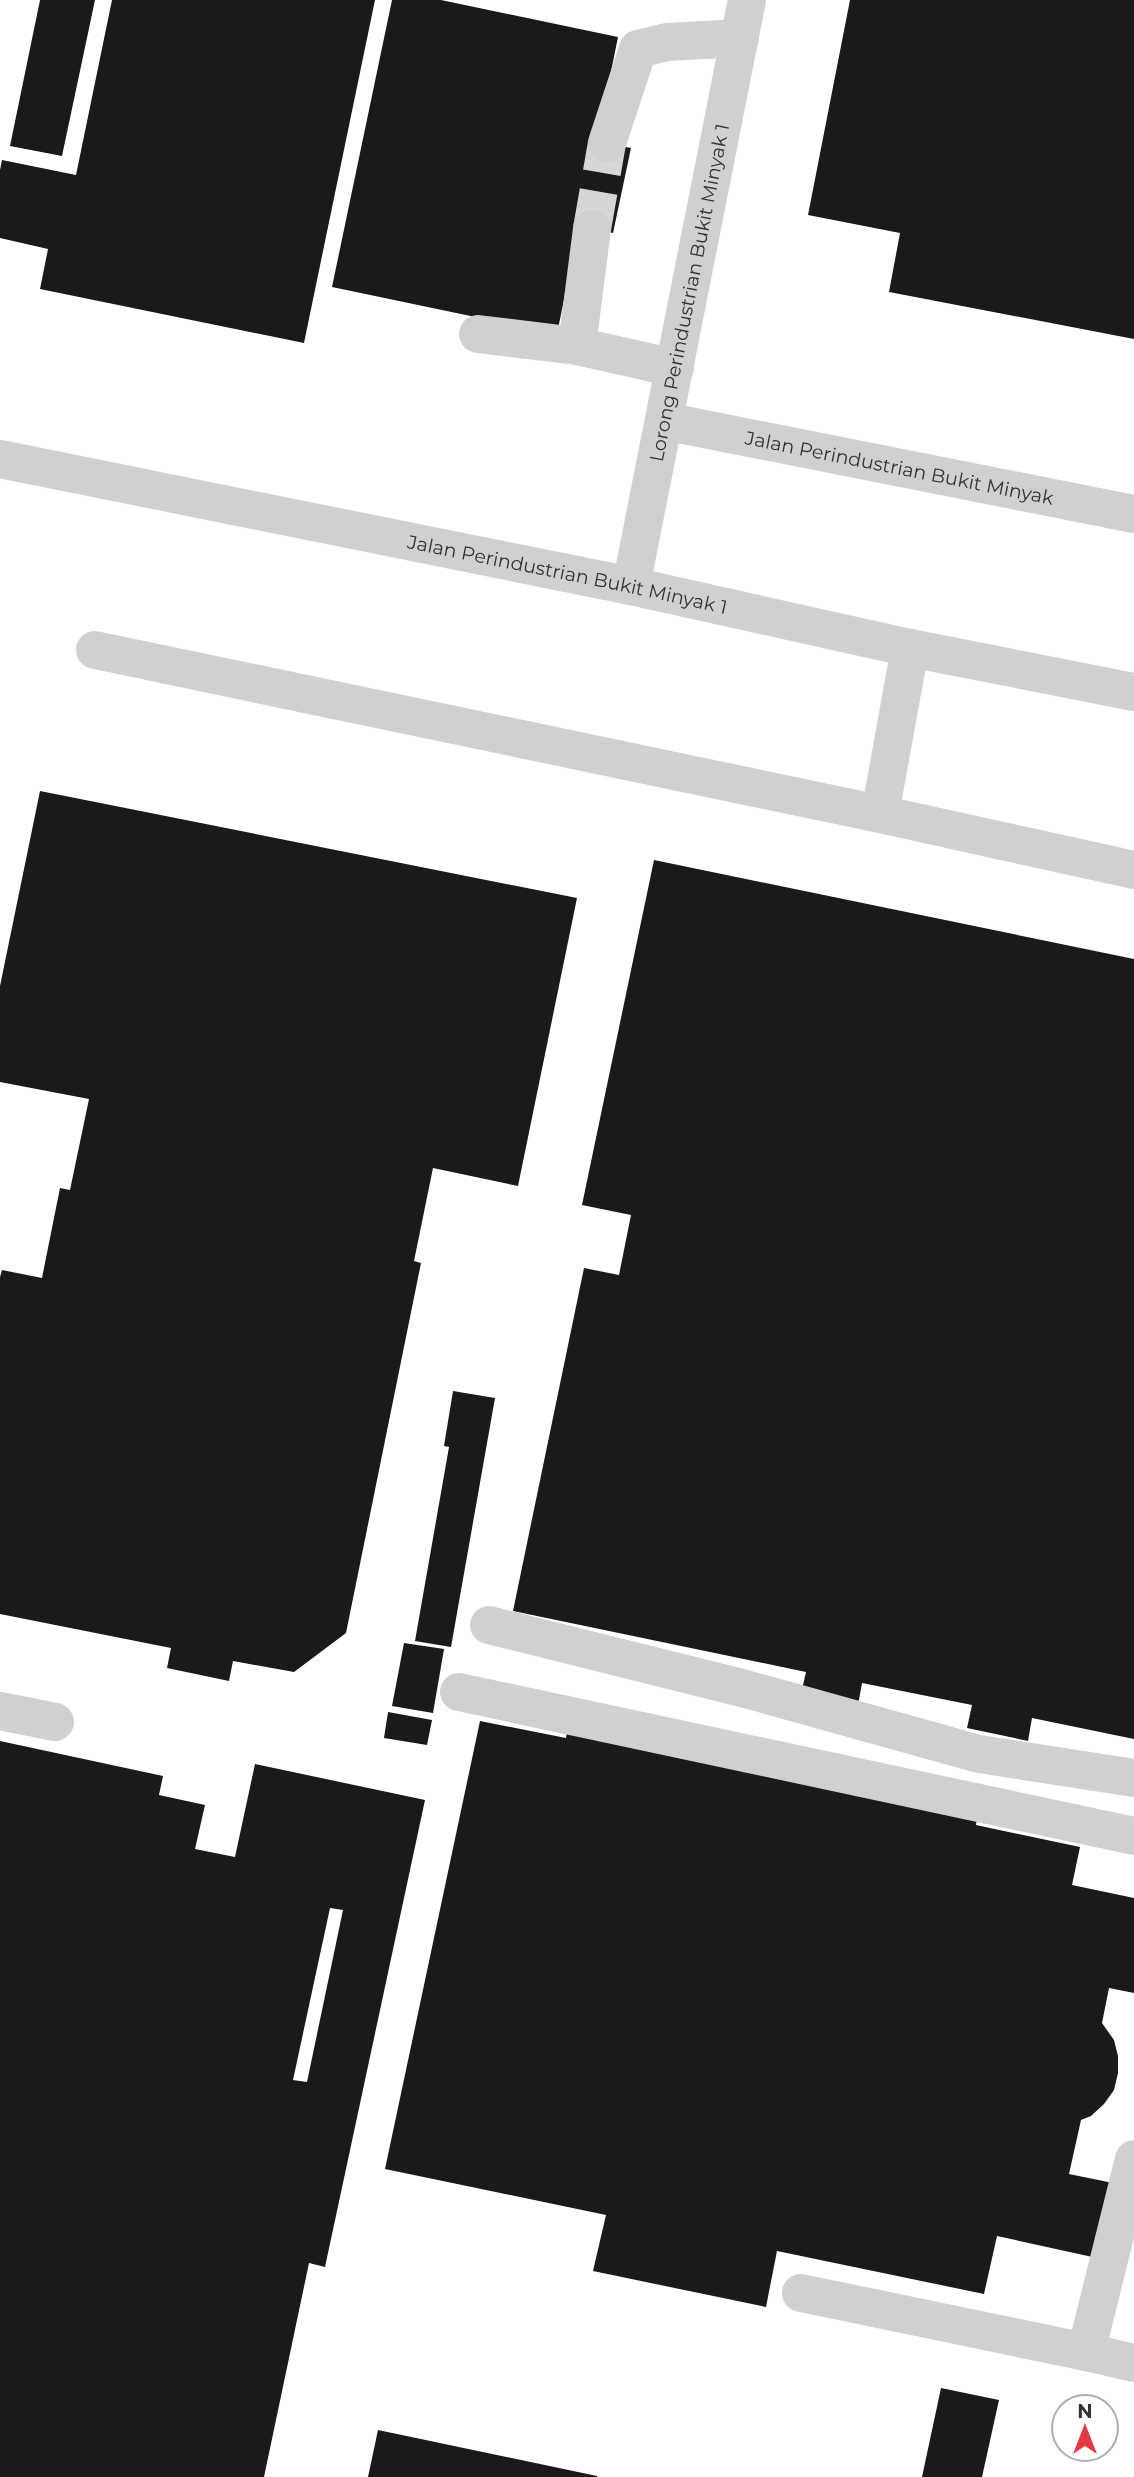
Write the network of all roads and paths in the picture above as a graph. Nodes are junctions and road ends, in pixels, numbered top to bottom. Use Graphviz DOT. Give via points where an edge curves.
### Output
graph roads {
  1 [pos="747,0"];
  2 [pos="740,38"];
  3 [pos="607,143"];
  4 [pos="592,229"];
  5 [pos="478,334"];
  6 [pos="577,346"];
  7 [pos="675,368"];
  8 [pos="664,421"];
  9 [pos="0,459"];
  10 [pos="1134,514"];
  11 [pos="631,586"];
  12 [pos="910,648"];
  13 [pos="95,650"];
  14 [pos="1134,692"];
  15 [pos="880,814"];
  16 [pos="1134,870"];
  17 [pos="489,1625"];
  18 [pos="459,1692"];
  19 [pos="0,1711"];
  20 [pos="55,1722"];
  21 [pos="1134,1778"];
  22 [pos="1134,1836"];
  23 [pos="1134,2159"];
  24 [pos="801,2293"];
  25 [pos="1086,2352"];
  26 [pos="1134,2362"];
  1 -- 2 [label="street, Lorong Perindustrian Bukit Minyak 1"];
  2 -- 3 [label="street" via="667,42 638,49"];
  2 -- 7 [label="street, Lorong Perindustrian Bukit Minyak 1"];
  4 -- 6 [label="street"];
  5 -- 6 [label="street"];
  6 -- 7 [label="street"];
  7 -- 8 [label="street, Lorong Perindustrian Bukit Minyak 1"];
  8 -- 10 [label="street, Jalan Perindustrian Bukit Minyak"];
  8 -- 11 [label="street, Lorong Perindustrian Bukit Minyak 1"];
  9 -- 11 [label="street, Jalan Perindustrian Bukit Minyak 1"];
  11 -- 12 [label="street, Jalan Perindustrian Bukit Minyak 1"];
  12 -- 14 [label="street, Jalan Perindustrian Bukit Minyak 1"];
  12 -- 15 [label="street"];
  13 -- 15 [label="street"];
  15 -- 16 [label="street"];
  17 -- 21 [label="street" via="979,1754"];
  18 -- 22 [label="street"];
  19 -- 20 [label="street"];
  23 -- 25 [label="street"];
  24 -- 25 [label="street"];
  25 -- 26 [label="street"];
}
